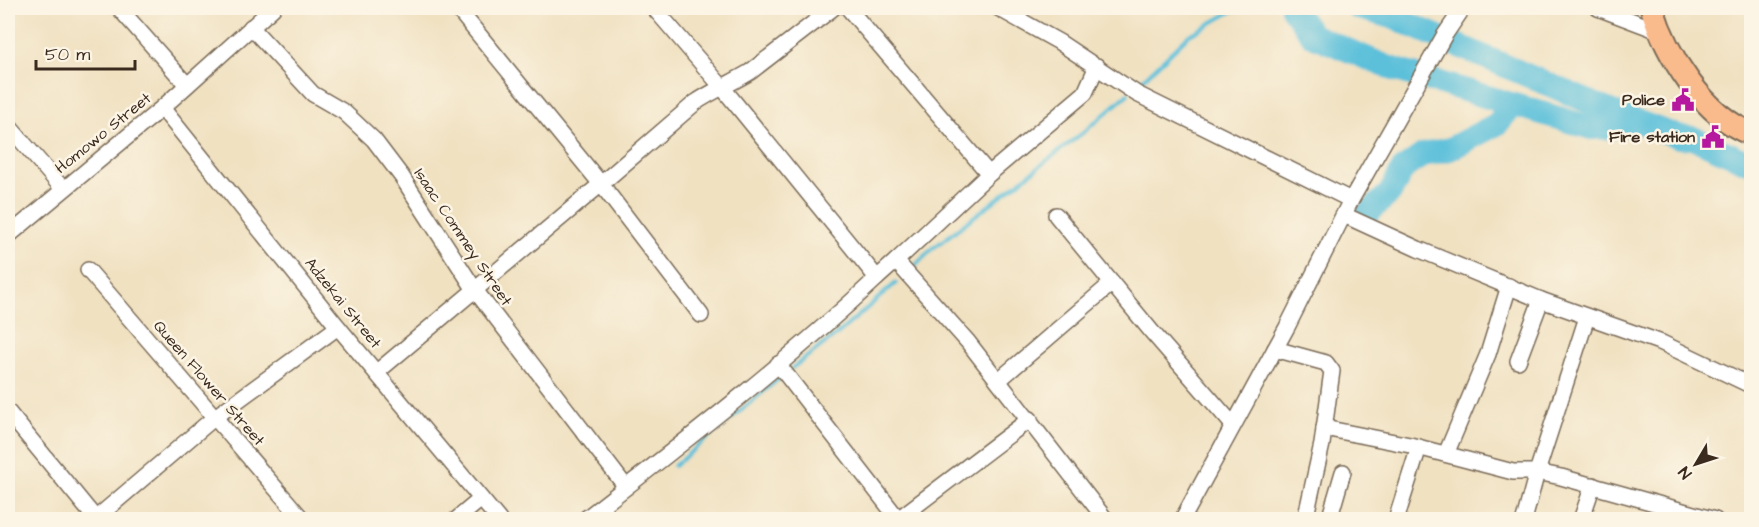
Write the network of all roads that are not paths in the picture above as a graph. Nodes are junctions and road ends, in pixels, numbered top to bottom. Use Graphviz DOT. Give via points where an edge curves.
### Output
graph roads {
  1 [pos="119,8"];
  2 [pos="273,8"];
  3 [pos="457,8"];
  4 [pos="654,8"];
  5 [pos="833,8"];
  6 [pos="848,8"];
  7 [pos="998,8"];
  8 [pos="1463,8"];
  9 [pos="1598,8"];
  10 [pos="1652,8"];
  11 [pos="251,27"];
  12 [pos="1659,31"];
  13 [pos="1097,66"];
  14 [pos="187,85"];
  15 [pos="722,87"];
  16 [pos="162,108"];
  17 [pos="8,125"];
  18 [pos="1752,134"];
  19 [pos="989,174"];
  20 [pos="601,184"];
  21 [pos="63,189"];
  22 [pos="1351,200"];
  23 [pos="1056,215"];
  24 [pos="1344,215"];
  25 [pos="8,236"];
  26 [pos="896,261"];
  27 [pos="88,270"];
  28 [pos="877,278"];
  29 [pos="1112,284"];
  30 [pos="1509,286"];
  31 [pos="475,290"];
  32 [pos="1541,300"];
  33 [pos="701,315"];
  34 [pos="1587,317"];
  35 [pos="338,327"];
  36 [pos="1275,349"];
  37 [pos="1518,361"];
  38 [pos="778,364"];
  39 [pos="377,372"];
  40 [pos="999,380"];
  41 [pos="1752,386"];
  42 [pos="8,412"];
  43 [pos="215,417"];
  44 [pos="1030,419"];
  45 [pos="1233,425"];
  46 [pos="1324,428"];
  47 [pos="1419,447"];
  48 [pos="1446,454"];
  49 [pos="1343,472"];
  50 [pos="1537,472"];
  51 [pos="1593,485"];
  52 [pos="626,487"];
  53 [pos="482,499"];
  54 [pos="1697,517"];
  55 [pos="95,519"];
  56 [pos="303,519"];
  57 [pos="456,519"];
  58 [pos="499,519"];
  59 [pos="584,519"];
  60 [pos="898,519"];
  61 [pos="1106,519"];
  62 [pos="1182,519"];
  63 [pos="1305,519"];
  64 [pos="1329,519"];
  65 [pos="1396,519"];
  66 [pos="1524,519"];
  67 [pos="1581,519"];
  68 [pos="1715,519"];
  1 -- 14 [label="street"];
  2 -- 11 [label="street, Homowo Street"];
  3 -- 20 [label="street"];
  4 -- 15 [label="street"];
  5 -- 15 [label="street" via="750,72"];
  6 -- 19 [label="street"];
  7 -- 13 [label="street"];
  8 -- 22 [label="street" via="1442,38"];
  9 -- 12 [label="street"];
  10 -- 12 [label="highway"];
  11 -- 14 [label="street, Homowo Street"];
  11 -- 31 [label="street, Isaac Commey Street" via="313,94 344,112 374,140"];
  12 -- 18 [label="highway" via="1693,90 1725,118"];
  13 -- 19 [label="street" via="1085,93"];
  13 -- 22 [label="street" via="1132,90"];
  14 -- 16 [label="street, Homowo Street"];
  15 -- 20 [label="street" via="695,103"];
  15 -- 28 [label="street"];
  16 -- 21 [label="street, Homowo Street"];
  16 -- 35 [label="street, Adzekai Street"];
  17 -- 21 [label="street"];
  19 -- 26 [label="street"];
  20 -- 31 [label="street"];
  20 -- 33 [label="street"];
  21 -- 25 [label="street, Homowo Street"];
  22 -- 24 [label="street"];
  23 -- 29 [label="street"];
  24 -- 30 [label="street"];
  24 -- 36 [label="street"];
  26 -- 28 [label="street"];
  26 -- 40 [label="street"];
  27 -- 43 [label="street, Queen Flower Street"];
  28 -- 38 [label="street"];
  29 -- 40 [label="street"];
  29 -- 45 [label="street"];
  30 -- 32 [label="street"];
  30 -- 48 [label="street" via="1488,354"];
  31 -- 39 [label="street"];
  31 -- 52 [label="street, Isaac Commey Street"];
  32 -- 34 [label="street"];
  32 -- 37 [label="street"];
  34 -- 41 [label="street" via="1662,343"];
  34 -- 50 [label="street"];
  35 -- 39 [label="street, Adzekai Street"];
  35 -- 43 [label="street"];
  36 -- 45 [label="street"];
  36 -- 46 [label="street" via="1326,363 1332,371"];
  38 -- 52 [label="street"];
  38 -- 60 [label="street"];
  39 -- 53 [label="street, Adzekai Street"];
  40 -- 44 [label="street"];
  42 -- 55 [label="street"];
  43 -- 55 [label="street"];
  43 -- 56 [label="street, Queen Flower Street"];
  44 -- 60 [label="street"];
  44 -- 61 [label="street"];
  45 -- 62 [label="street"];
  46 -- 47 [label="street"];
  46 -- 63 [label="street"];
  47 -- 48 [label="street"];
  47 -- 65 [label="street"];
  48 -- 50 [label="street" via="1514,472"];
  49 -- 64 [label="street"];
  50 -- 51 [label="street"];
  50 -- 66 [label="street"];
  51 -- 54 [label="street"];
  51 -- 67 [label="street"];
  52 -- 59 [label="street"];
  53 -- 57 [label="street"];
  53 -- 58 [label="street, Adzekai Street"];
  54 -- 68 [label="street"];
}
